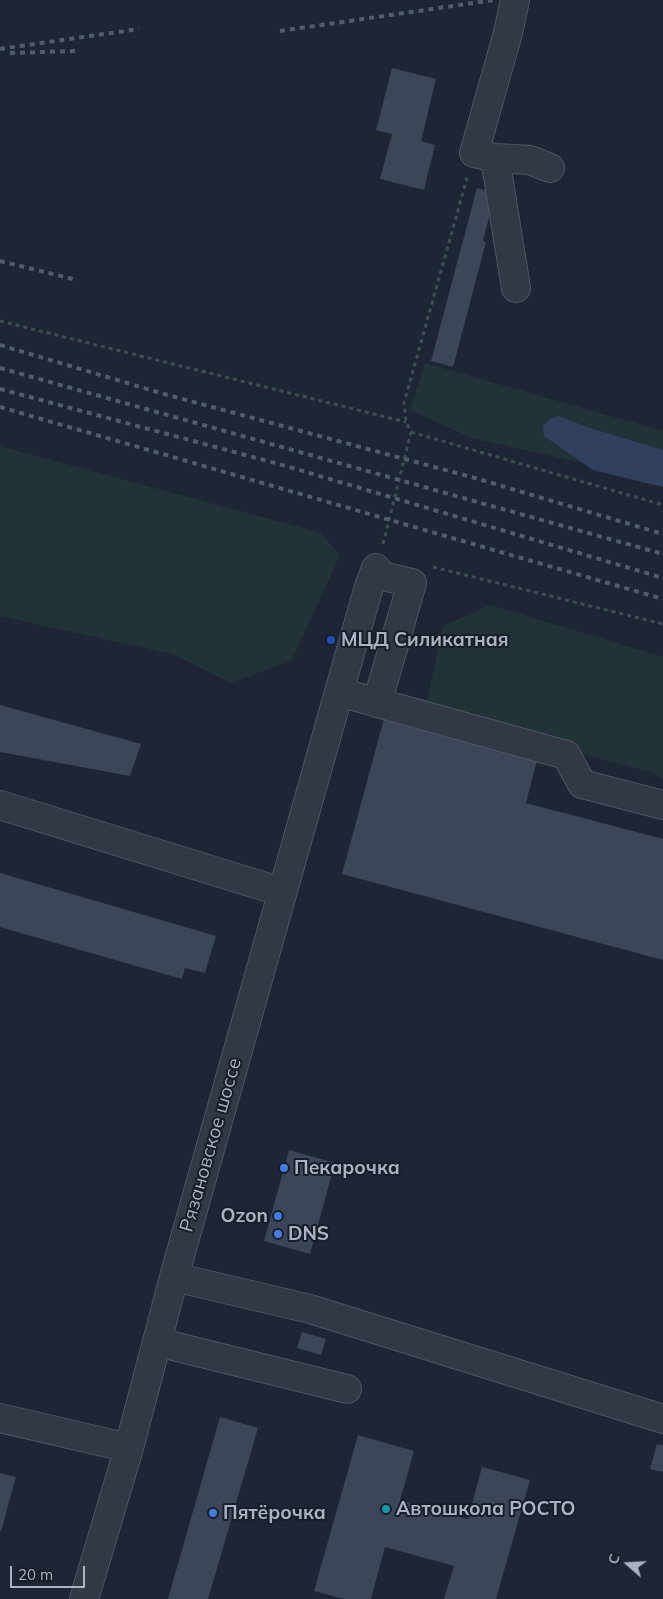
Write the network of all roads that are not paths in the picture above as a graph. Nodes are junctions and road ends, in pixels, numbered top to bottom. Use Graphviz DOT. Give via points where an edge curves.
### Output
graph roads {
  1 [pos="514,0"];
  2 [pos="485,156"];
  3 [pos="550,168"];
  4 [pos="516,288"];
  5 [pos="339,692"];
  6 [pos="377,703"];
  7 [pos="0,805"];
  8 [pos="663,805"];
  9 [pos="282,892"];
  10 [pos="174,1277"];
  11 [pos="158,1342"];
  12 [pos="347,1389"];
  13 [pos="0,1418"];
  14 [pos="663,1419"];
  15 [pos="129,1448"];
  16 [pos="84,1599"];
  1 -- 2 [label="street"];
  2 -- 3 [label="street" via="530,160"];
  2 -- 4 [label="street"];
  5 -- 6 [label="street"];
  5 -- 6 [label="street, Рязановское шоссе" via="375,571 412,583"];
  5 -- 9 [label="street, Рязановское шоссе"];
  6 -- 8 [label="street" via="566,755 582,784"];
  7 -- 9 [label="street"];
  9 -- 10 [label="street, Рязановское шоссе"];
  10 -- 11 [label="street, Рязановское шоссе"];
  10 -- 14 [label="street" via="310,1309"];
  11 -- 12 [label="street"];
  11 -- 15 [label="street, Рязановское шоссе"];
  13 -- 15 [label="street"];
  15 -- 16 [label="street, Рязановское шоссе"];
}
